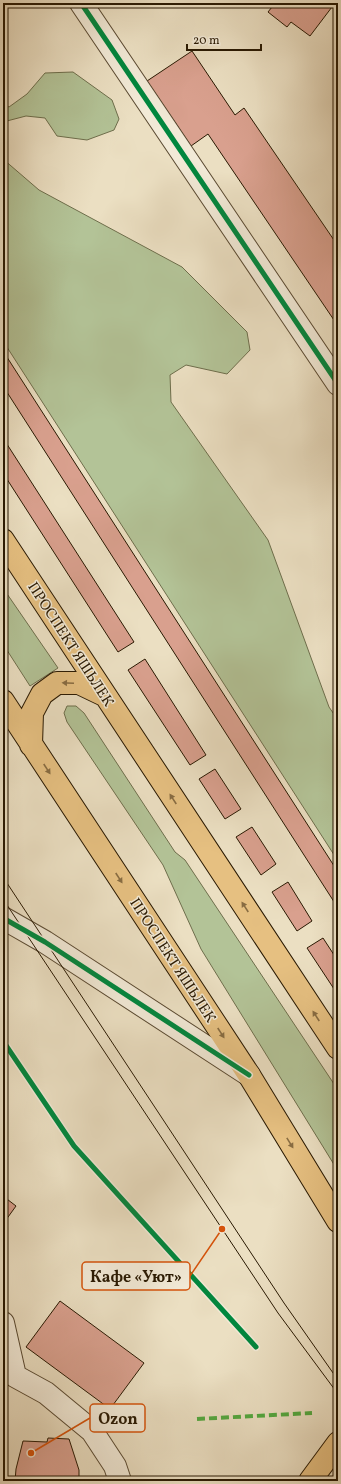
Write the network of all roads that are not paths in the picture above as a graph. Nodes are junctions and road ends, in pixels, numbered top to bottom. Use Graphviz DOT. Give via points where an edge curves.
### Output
graph roads {
  1 [pos="81,3"];
  2 [pos="338,384"];
  3 [pos="3,540"];
  4 [pos="104,695"];
  5 [pos="3,701"];
  6 [pos="31,745"];
  7 [pos="3,918"];
  8 [pos="338,1048"];
  9 [pos="249,1075"];
  10 [pos="338,1221"];
  11 [pos="3,1323"];
  12 [pos="9,1383"];
  13 [pos="338,1443"];
  14 [pos="120,1481"];
  15 [pos="310,1481"];
  1 -- 2 [label="street"];
  3 -- 4 [label="main road, ПРОСПЕКТ ЯШЬЛЕК"];
  4 -- 6 [label="main road, one-way" via="79,683 57,683 42,694 32,712"];
  8 -- 4 [label="main road, ПРОСПЕКТ ЯШЬЛЕК, one-way"];
  5 -- 6 [label="main road, ПРОСПЕКТ ЯШЬЛЕК"];
  6 -- 9 [label="main road, ПРОСПЕКТ ЯШЬЛЕК, one-way"];
  7 -- 9 [label="street" via="45,942"];
  9 -- 10 [label="main road, ПРОСПЕКТ ЯШЬЛЕК, one-way"];
  11 -- 12 [label="street"];
  12 -- 14 [label="street" via="46,1393 92,1431 115,1466"];
  13 -- 15 [label="main road"];
}
